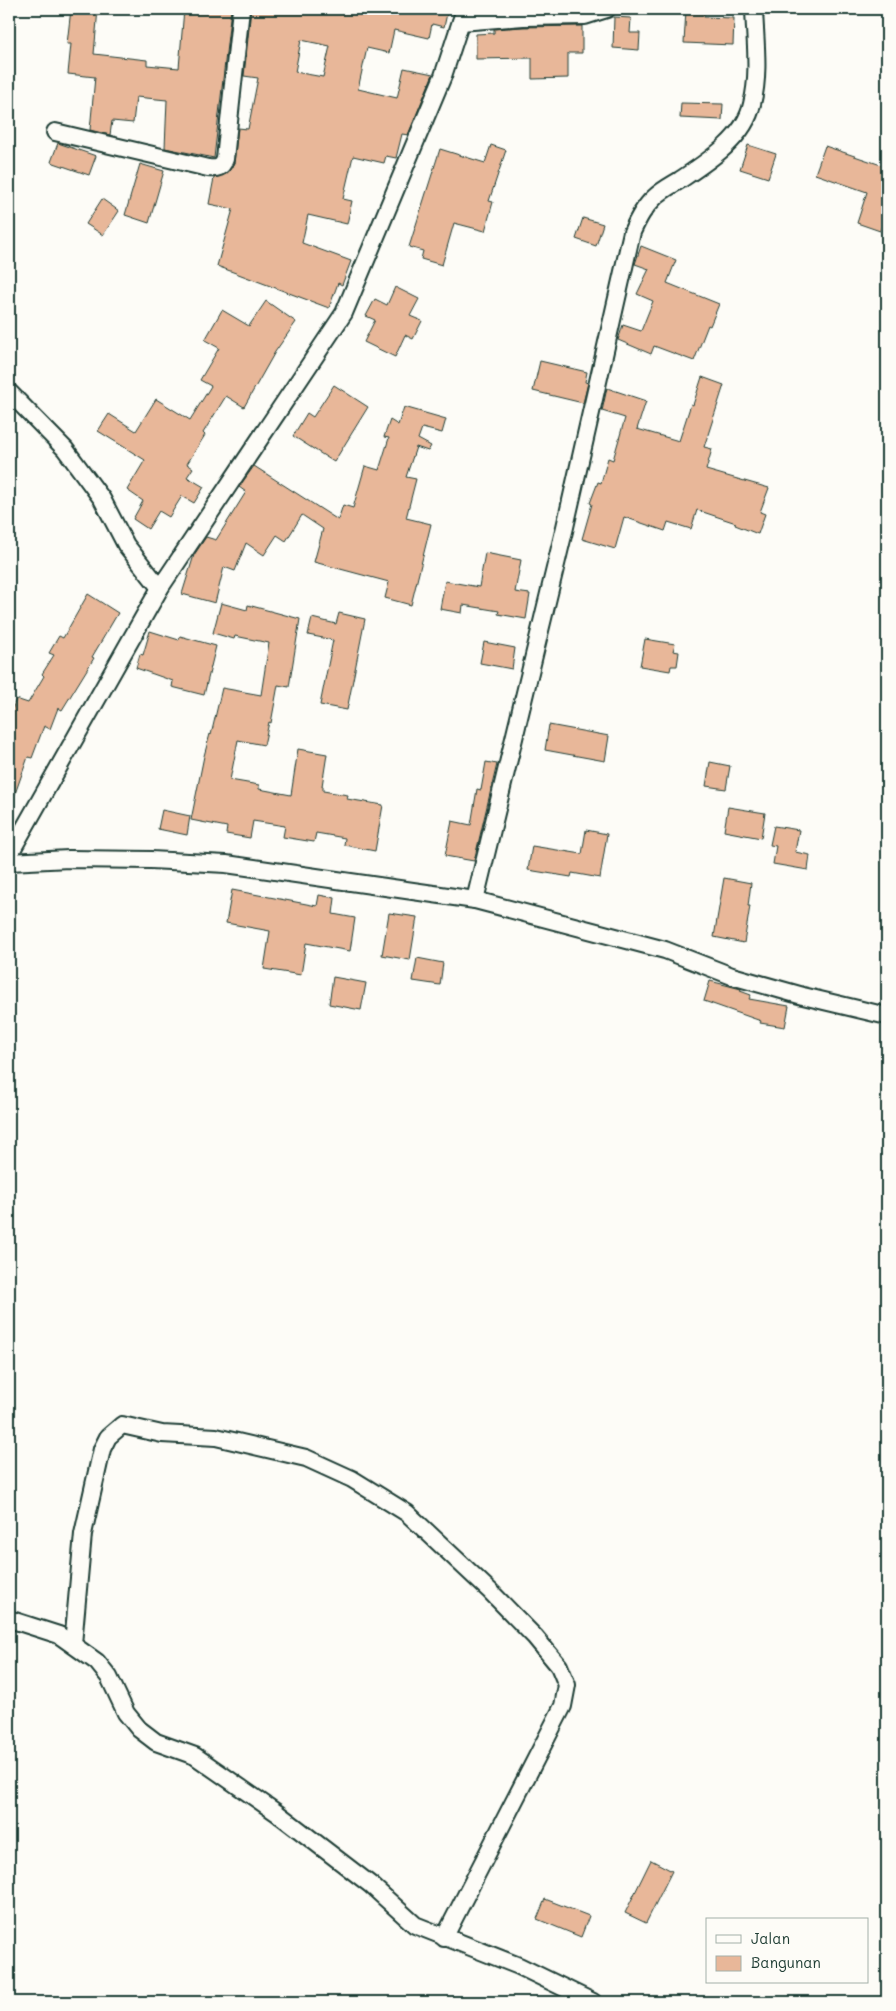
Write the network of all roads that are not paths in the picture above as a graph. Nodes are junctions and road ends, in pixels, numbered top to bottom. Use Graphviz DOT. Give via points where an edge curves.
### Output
graph roads {
  1 [pos="241,9"];
  2 [pos="608,9"];
  3 [pos="754,9"];
  4 [pos="463,15"];
  5 [pos="55,132"];
  6 [pos="9,392"];
  7 [pos="160,588"];
  8 [pos="9,856"];
  9 [pos="9,862"];
  10 [pos="475,900"];
  11 [pos="887,1016"];
  12 [pos="9,1619"];
  13 [pos="73,1644"];
  14 [pos="444,1938"];
  15 [pos="593,2002"];
  1 -- 5 [label="street" via="225,159 221,167 208,168"];
  2 -- 4 [label="street" via="585,16"];
  3 -- 10 [label="street" via="755,82 746,120 711,158 655,197 640,214 632,232"];
  4 -- 7 [label="street" via="443,76 344,313"];
  6 -- 7 [label="street" via="66,449 102,499 126,545"];
  7 -- 8 [label="street"];
  9 -- 10 [label="street" via="68,859 226,864"];
  10 -- 11 [label="street" via="665,950 732,976"];
  12 -- 13 [label="street" via="59,1635"];
  13 -- 14 [label="street" via="98,1662 126,1713 139,1729 156,1742 194,1756 301,1831 371,1885 415,1925"];
  13 -- 14 [label="street" via="83,1534 102,1449 108,1437 122,1425 162,1434 216,1437 306,1458 352,1479 407,1513 535,1637 559,1666 567,1685 563,1706"];
  14 -- 15 [label="street" via="519,1966"];
}
